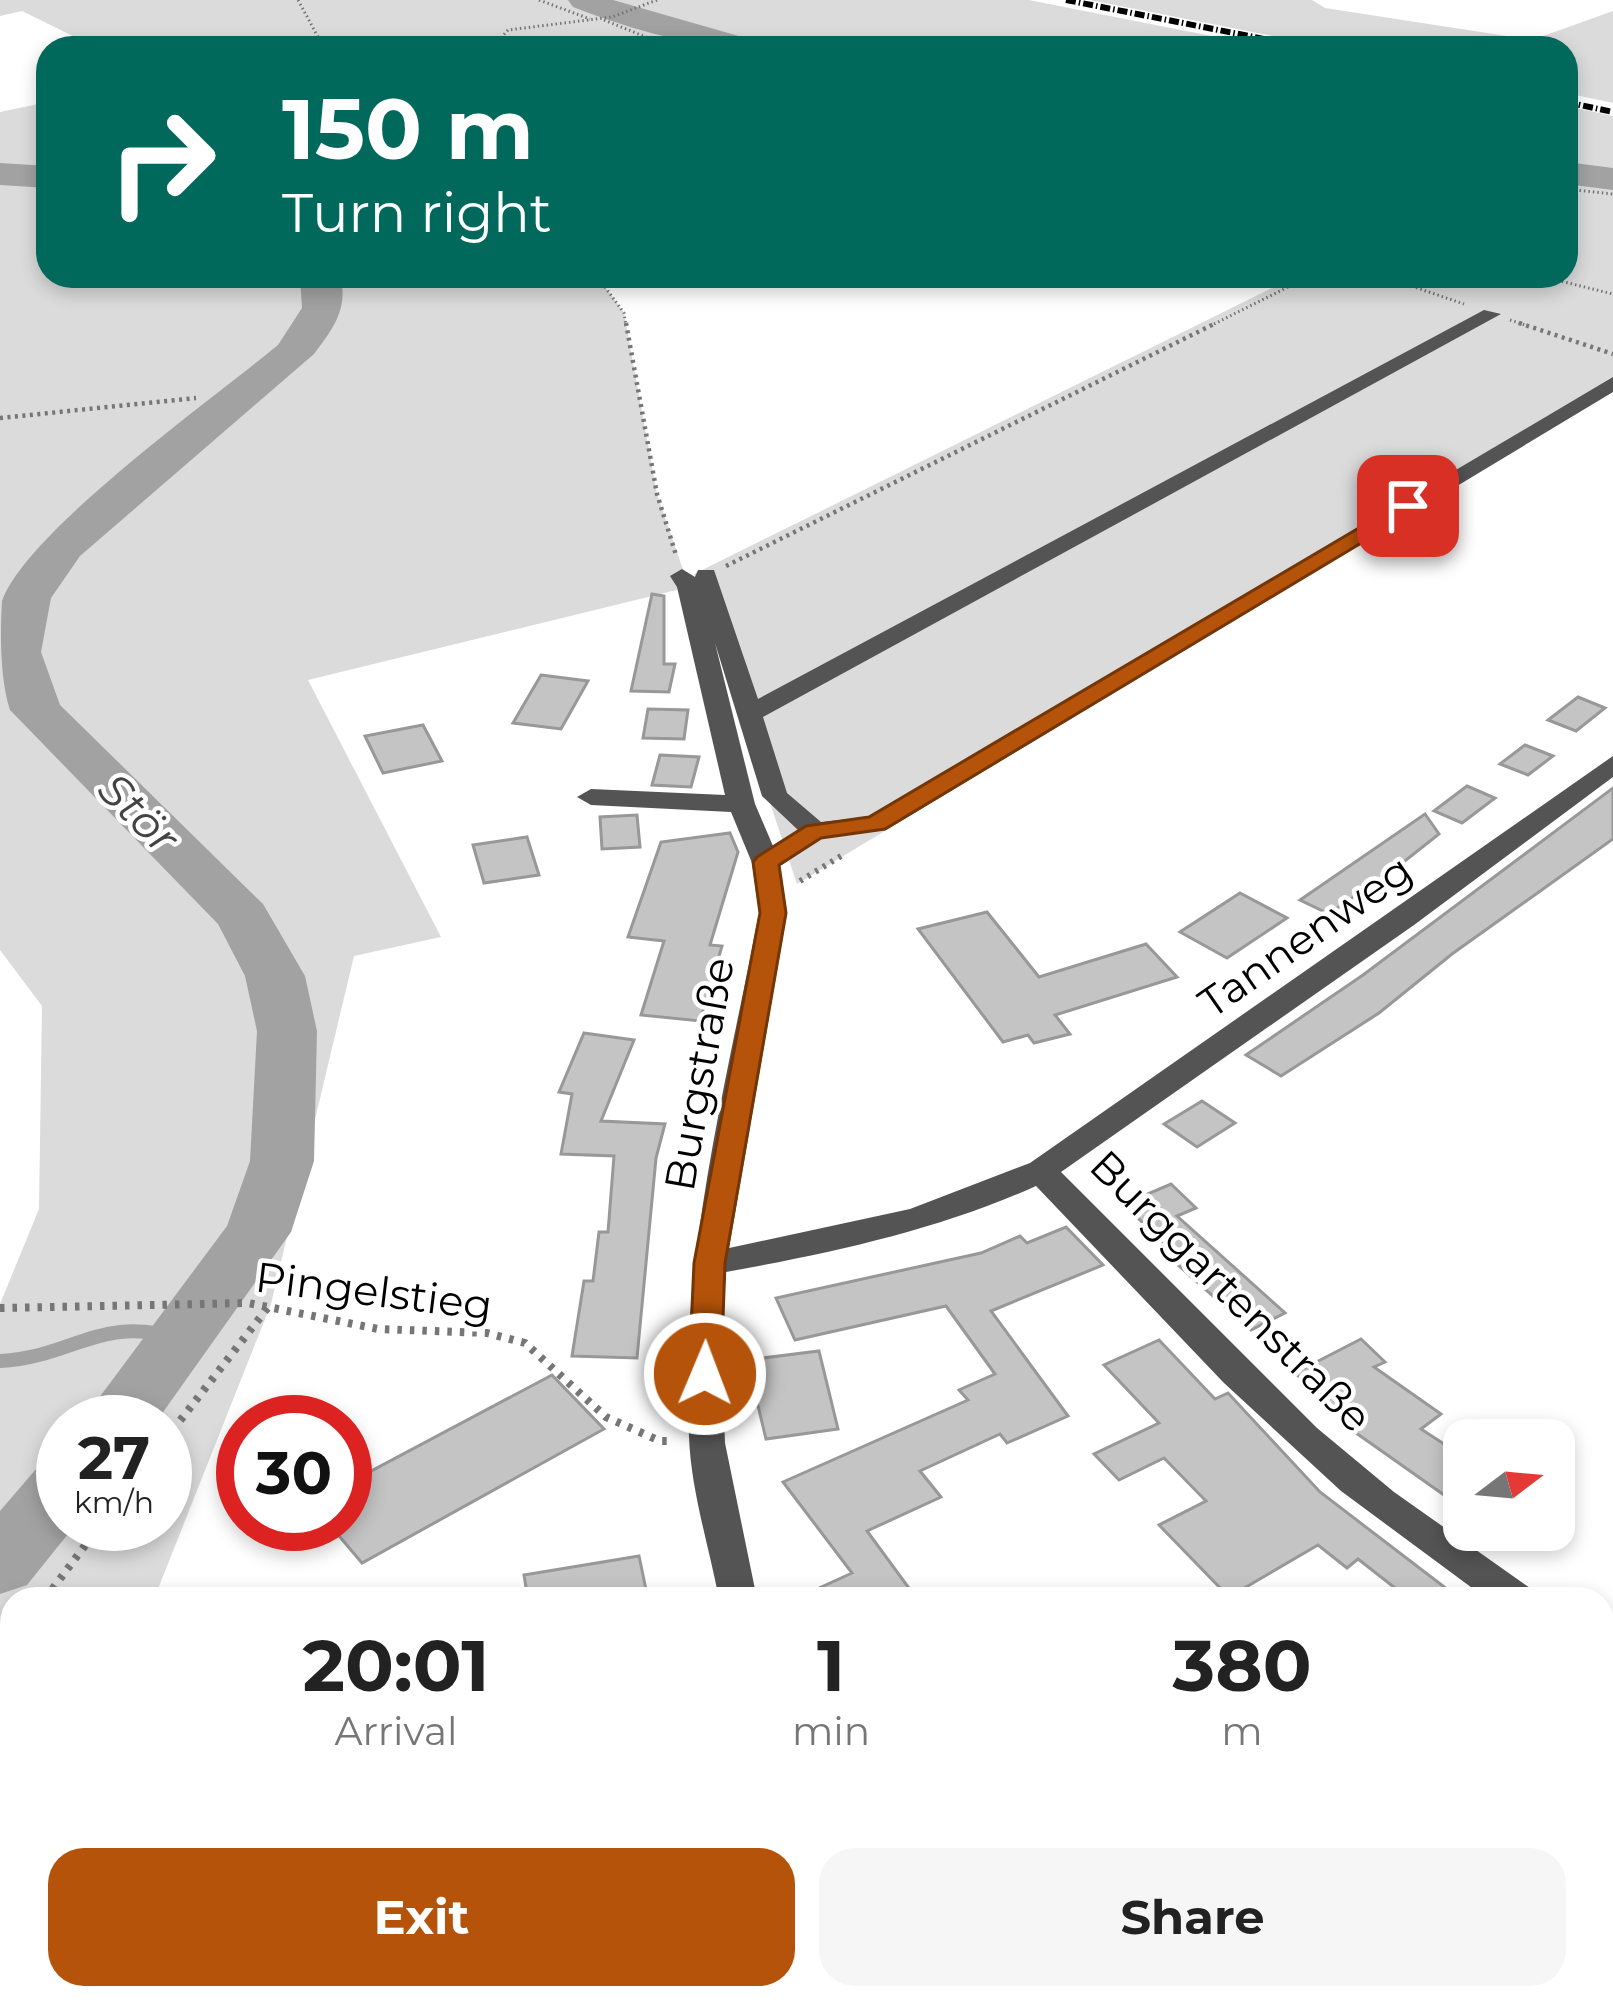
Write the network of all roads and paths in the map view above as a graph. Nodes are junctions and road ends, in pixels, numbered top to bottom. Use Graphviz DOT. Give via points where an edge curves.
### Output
graph roads {
  1 [pos="298,0"];
  2 [pos="538,0"];
  3 [pos="656,0"];
  4 [pos="602,19"];
  5 [pos="593,20"];
  6 [pos="318,36"];
  7 [pos="503,36"];
  8 [pos="644,36"];
  9 [pos="1578,190"];
  10 [pos="1613,194"];
  11 [pos="1578,285"];
  12 [pos="606,288"];
  13 [pos="1285,288"];
  14 [pos="1416,288"];
  15 [pos="1613,294"];
  16 [pos="1491,314"];
  17 [pos="1613,354"];
  18 [pos="1613,383"];
  19 [pos="196,398"];
  20 [pos="0,418"];
  21 [pos="694,575"];
  22 [pos="747,715"];
  23 [pos="1613,764"];
  24 [pos="591,796"];
  25 [pos="741,804"];
  26 [pos="815,831"];
  27 [pos="766,862"];
  28 [pos="1041,1171"];
  29 [pos="710,1263"];
  30 [pos="271,1304"];
  31 [pos="0,1309"];
  32 [pos="192,1406"];
  33 [pos="706,1443"];
  34 [pos="81,1551"];
  35 [pos="54,1587"];
  36 [pos="736,1587"];
  37 [pos="1499,1587"];
  1 -- 6 [label="path"];
  2 -- 5 [label="path"];
  3 -- 4 [label="path"];
  4 -- 5 [label="path"];
  4 -- 8 [label="path"];
  5 -- 7 [label="path"];
  9 -- 10 [label="path"];
  11 -- 15 [label="path"];
  12 -- 21 [label="path" via="624,313 657,494"];
  13 -- 21 [label="path"];
  14 -- 16 [label="path"];
  16 -- 17 [label="path"];
  16 -- 22 [label="street"];
  18 -- 26 [label="street" via="876,824"];
  19 -- 20 [label="path"];
  21 -- 22 [label="street"];
  21 -- 25 [label="street, Burgstraße" via="689,587"];
  22 -- 26 [label="street" via="775,796"];
  23 -- 28 [label="street, Tannenweg"];
  24 -- 25 [label="street"];
  25 -- 27 [label="street, Burgstraße"];
  26 -- 27 [label="street"];
  27 -- 29 [label="street, Burgstraße" via="773,913"];
  28 -- 29 [label="street, Burggartenstraße" via="875,1232"];
  28 -- 37 [label="street, Burggartenstraße" via="1308,1442"];
  29 -- 33 [label="street, Burgstraße"];
  30 -- 31 [label="path, Pingelstieg"];
  30 -- 32 [label="path"];
  30 -- 33 [label="path, Pingelstieg" via="378,1329 471,1330 525,1343 606,1418 660,1441"];
  33 -- 36 [label="street, Burgstraße"];
  34 -- 35 [label="path"];
}
